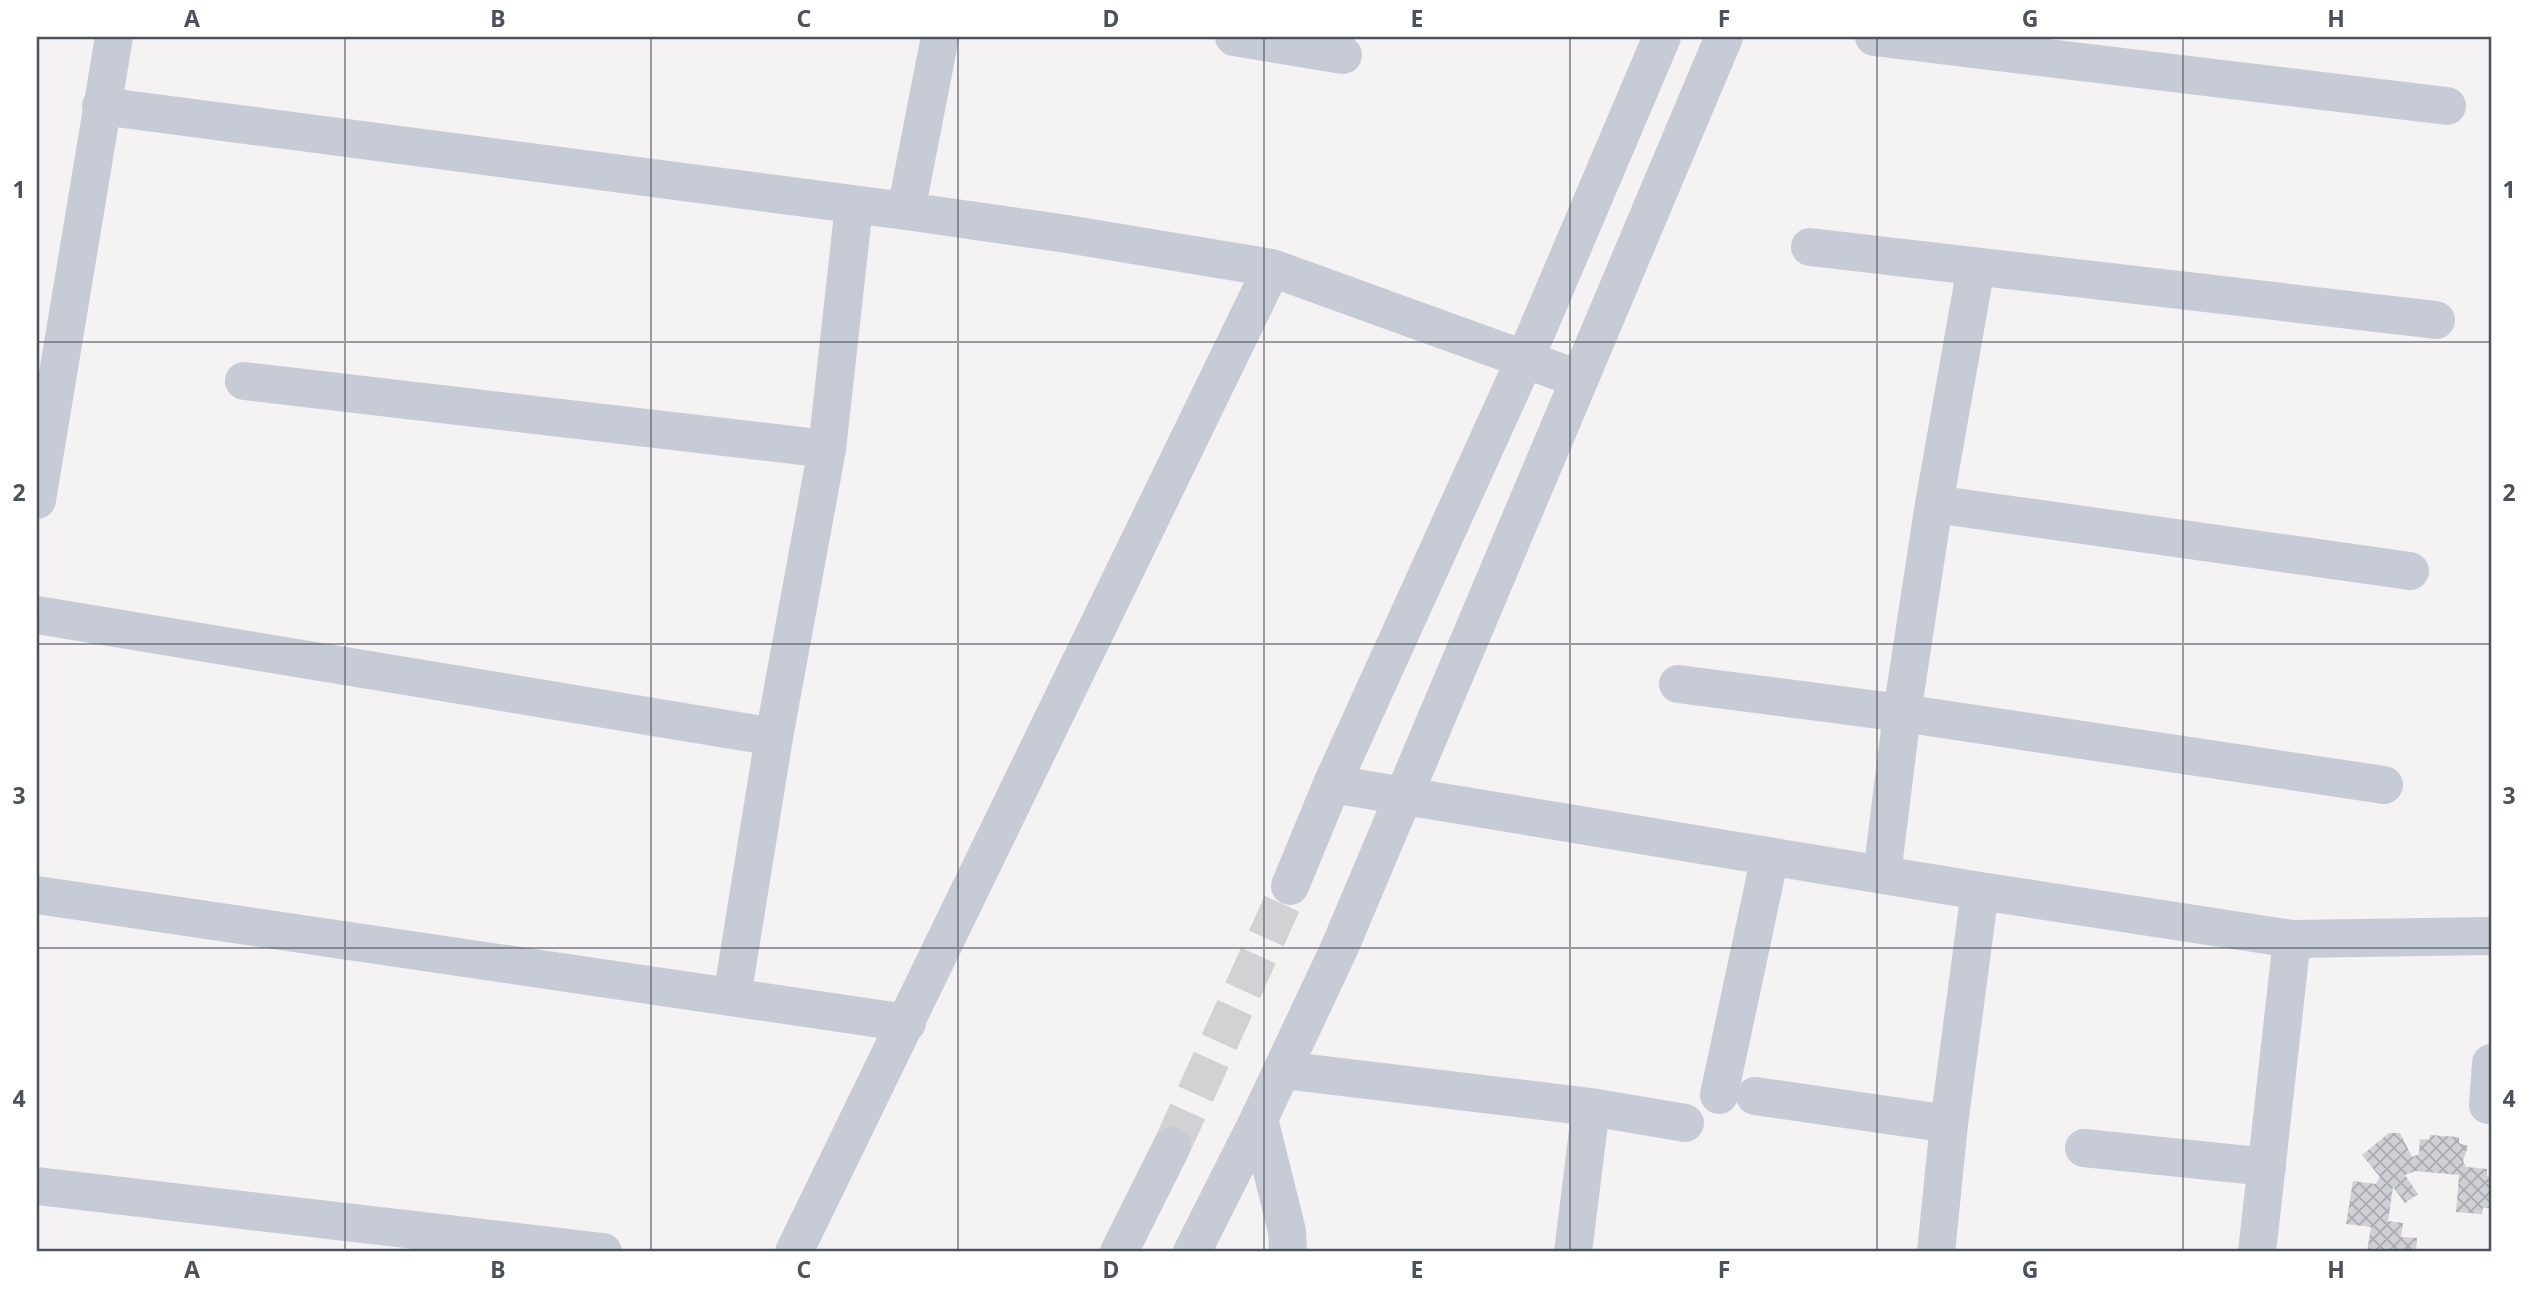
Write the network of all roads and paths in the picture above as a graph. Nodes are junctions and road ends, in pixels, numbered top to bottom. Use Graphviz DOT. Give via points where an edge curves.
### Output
graph roads {
  1 [pos="114,37"];
  2 [pos="940,37"];
  3 [pos="1234,37"];
  4 [pos="1662,37"];
  5 [pos="1724,37"];
  6 [pos="1874,37"];
  7 [pos="1343,55"];
  8 [pos="101,106"];
  9 [pos="2447,106"];
  10 [pos="854,205"];
  11 [pos="906,211"];
  12 [pos="1810,247"];
  13 [pos="1976,267"];
  14 [pos="1272,268"];
  15 [pos="2436,320"];
  16 [pos="50,352"];
  17 [pos="1525,359"];
  18 [pos="1578,379"];
  19 [pos="244,380"];
  20 [pos="827,449"];
  21 [pos="37,500"];
  22 [pos="1934,503"];
  23 [pos="2410,571"];
  24 [pos="37,615"];
  25 [pos="1678,684"];
  26 [pos="1902,713"];
  27 [pos="774,737"];
  28 [pos="1332,784"];
  29 [pos="2384,785"];
  30 [pos="1405,796"];
  31 [pos="1770,856"];
  32 [pos="1882,874"];
  33 [pos="1290,886"];
  34 [pos="1980,891"];
  35 [pos="37,895"];
  36 [pos="2491,936"];
  37 [pos="2292,939"];
  38 [pos="732,997"];
  39 [pos="907,1023"];
  40 [pos="2491,1063"];
  41 [pos="1283,1070"];
  42 [pos="2488,1105"];
  43 [pos="1591,1107"];
  44 [pos="1259,1118"];
  45 [pos="1685,1124"];
  46 [pos="1949,1124"];
  47 [pos="1172,1146"];
  48 [pos="2084,1148"];
  49 [pos="2267,1167"];
  50 [pos="37,1186"];
  51 [pos="603,1252"];
  52 [pos="794,1252"];
  53 [pos="1119,1252"];
  54 [pos="1192,1252"];
  55 [pos="1289,1252"];
  56 [pos="1573,1252"];
  57 [pos="1936,1252"];
  58 [pos="2257,1252"];
  1 -- 8 [label="street"];
  2 -- 11 [label="street"];
  3 -- 7 [label="street"];
  4 -- 17 [label="street"];
  5 -- 18 [label="street"];
  6 -- 9 [label="street"];
  8 -- 10 [label="street"];
  8 -- 16 [label="street"];
  10 -- 11 [label="street"];
  10 -- 20 [label="street"];
  11 -- 14 [label="street"];
  12 -- 13 [label="street"];
  13 -- 15 [label="street"];
  13 -- 22 [label="street"];
  14 -- 17 [label="street"];
  14 -- 39 [label="street"];
  16 -- 21 [label="street"];
  17 -- 18 [label="street"];
  17 -- 28 [label="street"];
  18 -- 30 [label="street"];
  19 -- 20 [label="street"];
  20 -- 27 [label="street"];
  22 -- 23 [label="street"];
  22 -- 26 [label="street"];
  24 -- 27 [label="street"];
  25 -- 26 [label="street"];
  26 -- 29 [label="street"];
  26 -- 32 [label="street"];
  27 -- 38 [label="street"];
  28 -- 30 [label="street"];
  28 -- 33 [label="street"];
  30 -- 31 [label="street"];
  30 -- 41 [label="street"];
  31 -- 32 [label="street"];
  31 -- 46 [label="street" via="1737,1096"];
  32 -- 34 [label="street"];
  34 -- 37 [label="street"];
  34 -- 46 [label="street"];
  35 -- 38 [label="street"];
  36 -- 37 [label="street"];
  37 -- 49 [label="street"];
  38 -- 39 [label="street"];
  39 -- 52 [label="street"];
  40 -- 42 [label="street"];
  41 -- 43 [label="street"];
  41 -- 44 [label="street"];
  43 -- 45 [label="street"];
  43 -- 56 [label="street"];
  44 -- 54 [label="street"];
  44 -- 55 [label="street"];
  46 -- 57 [label="street"];
  47 -- 53 [label="street"];
  48 -- 49 [label="street"];
  49 -- 58 [label="street"];
  50 -- 51 [label="street"];
}
